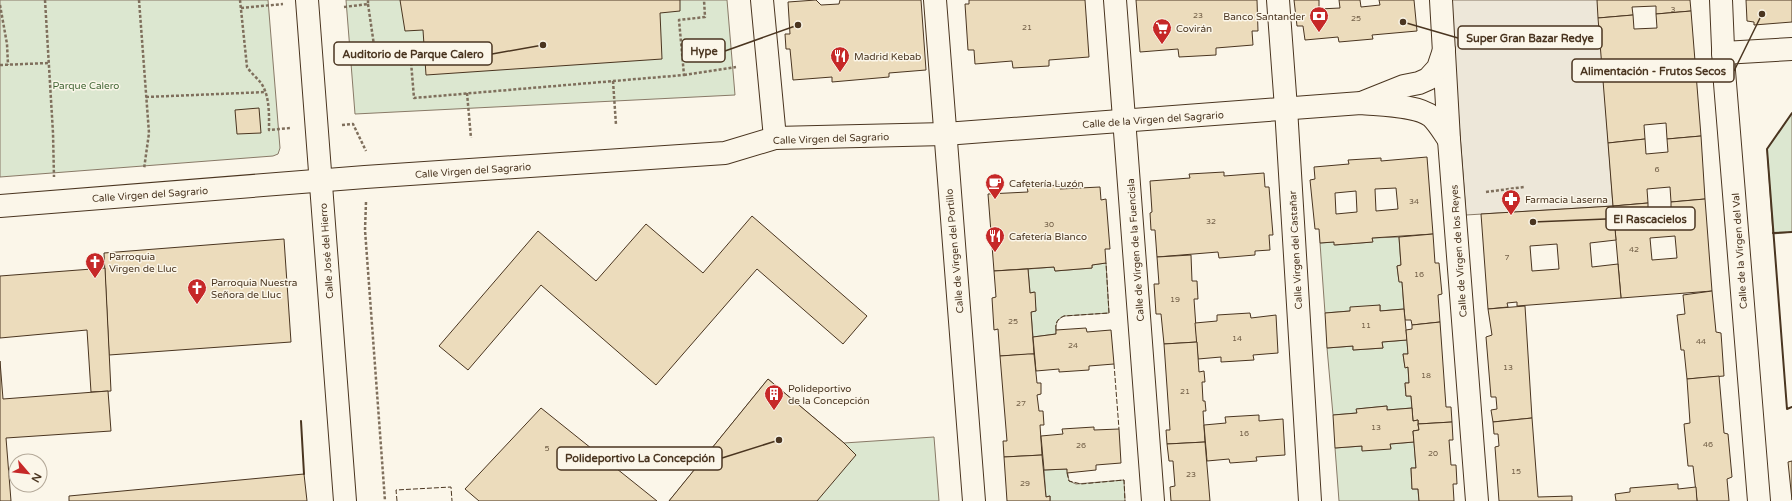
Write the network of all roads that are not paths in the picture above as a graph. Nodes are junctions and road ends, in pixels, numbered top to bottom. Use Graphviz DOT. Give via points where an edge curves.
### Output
graph roads {
  1 [pos="762,0"];
  2 [pos="935,0"];
  3 [pos="1115,0"];
  4 [pos="1278,0"];
  5 [pos="1441,0"];
  6 [pos="1721,0"];
  7 [pos="307,1"];
  8 [pos="1792,49"];
  9 [pos="1444,50"];
  10 [pos="1723,54"];
  11 [pos="1361,103"];
  12 [pos="1286,108"];
  13 [pos="1125,122"];
  14 [pos="945,134"];
  15 [pos="775,138"];
  16 [pos="1449,140"];
  17 [pos="321,181"];
  18 [pos="0,206"];
  19 [pos="345,501"];
  20 [pos="974,501"];
  21 [pos="1153,501"];
  22 [pos="1310,501"];
  23 [pos="1477,501"];
  24 [pos="1759,501"];
  1 -- 15 [label="street"];
  2 -- 14 [label="street, Calle de Virgen del Portillo"];
  3 -- 13 [label="street, Calle de Virgen de la Fuencisla"];
  4 -- 12 [label="street, Calle Virgen del Castañar"];
  5 -- 9 [label="street, Calle de Virgen de los Reyes"];
  6 -- 10 [label="street, Calle de la Virgen del Val"];
  7 -- 17 [label="street, Calle José del Hierro"];
  8 -- 10 [label="street"];
  9 -- 11 [label="street, Calle de la Virgen del Sagrario" via="1438,68 1428,79"];
  9 -- 16 [label="street, Calle de Virgen de los Reyes"];
  10 -- 24 [label="street, Calle de la Virgen del Val"];
  11 -- 12 [label="street, Calle de la Virgen del Sagrario"];
  11 -- 16 [label="street, Calle de la Virgen del Sagrario" via="1405,108 1431,116"];
  12 -- 13 [label="street, Calle de la Virgen del Sagrario"];
  12 -- 22 [label="street, Calle Virgen del Castañar"];
  13 -- 14 [label="street, Calle de la Virgen del Sagrario"];
  13 -- 21 [label="street, Calle de Virgen de la Fuencisla"];
  14 -- 15 [label="street, Calle Virgen del Sagrario"];
  14 -- 20 [label="street, Calle de Virgen del Portillo"];
  15 -- 17 [label="street, Calle Virgen del Sagrario" via="725,153"];
  16 -- 23 [label="street, Calle de Virgen de los Reyes"];
  17 -- 18 [label="street, Calle Virgen del Sagrario"];
  17 -- 19 [label="street, Calle José del Hierro"];
}
